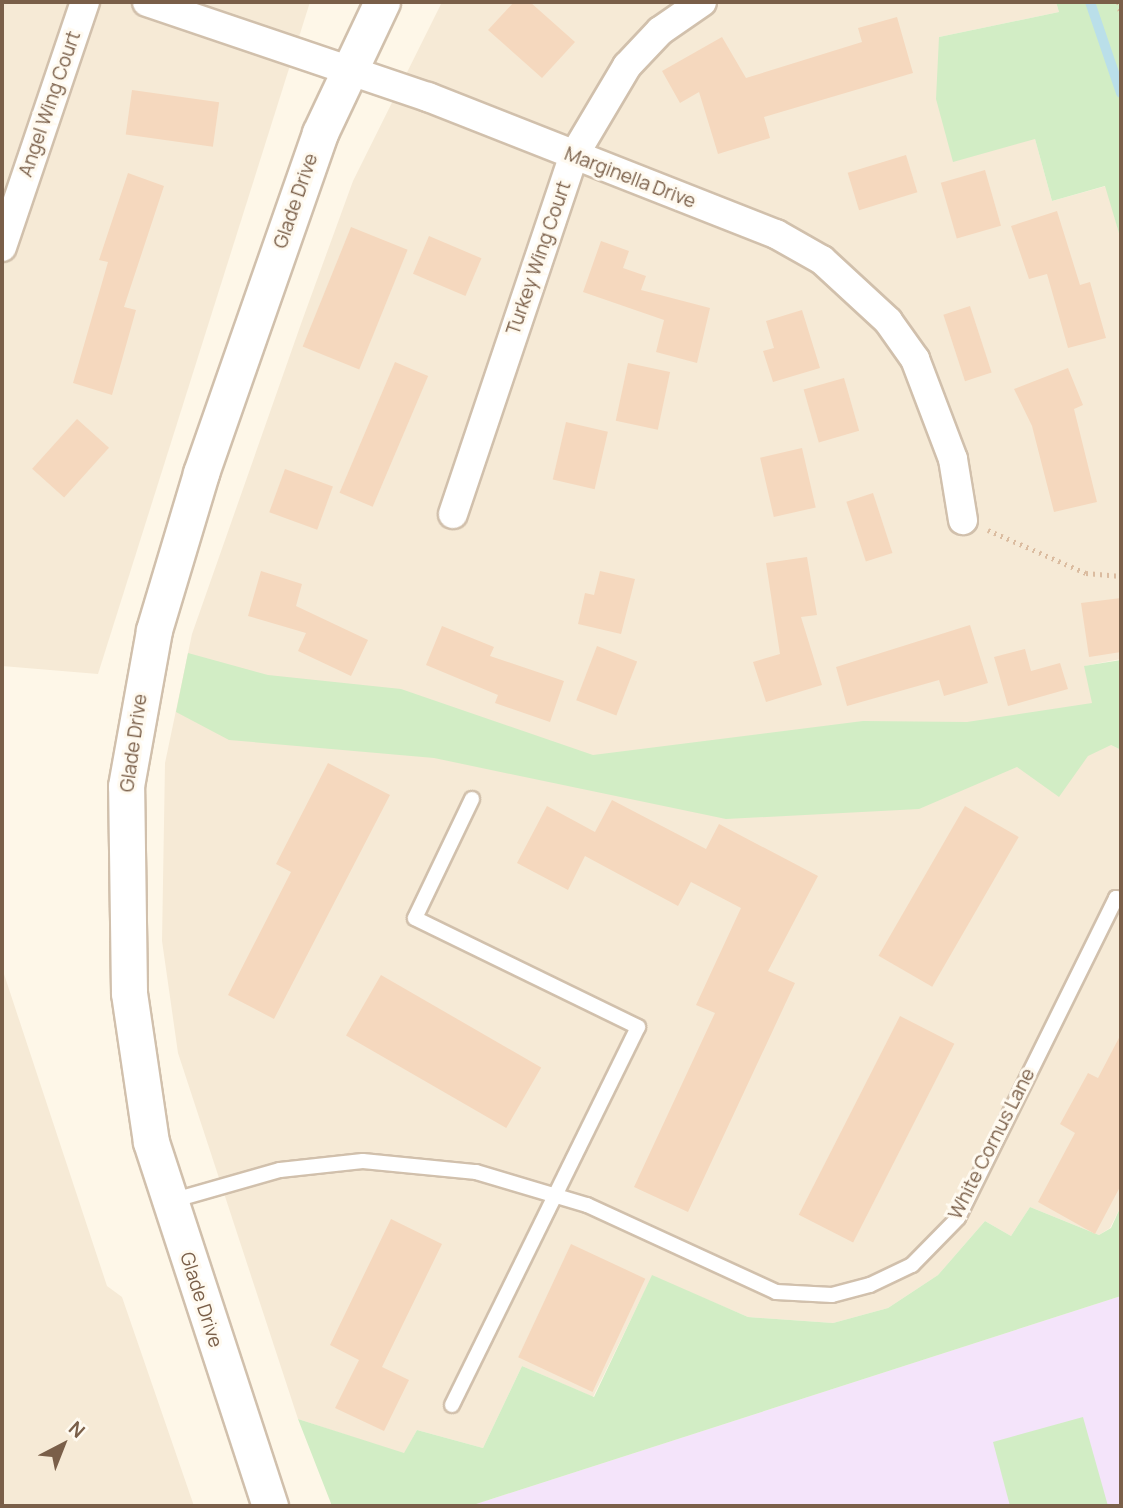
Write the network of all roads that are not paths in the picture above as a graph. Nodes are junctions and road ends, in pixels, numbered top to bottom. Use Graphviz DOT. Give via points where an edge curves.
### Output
graph roads {
  1 [pos="85,2"];
  2 [pos="146,2"];
  3 [pos="382,2"];
  4 [pos="702,2"];
  5 [pos="347,69"];
  6 [pos="573,157"];
  7 [pos="2,247"];
  8 [pos="453,514"];
  9 [pos="963,520"];
  10 [pos="472,799"];
  11 [pos="1121,900"];
  12 [pos="552,1197"];
  13 [pos="170,1202"];
  14 [pos="452,1405"];
  15 [pos="270,1506"];
  1 -- 7 [label="street, Angel Wing Court"];
  2 -- 5 [label="street, Marginella Drive"];
  3 -- 5 [label="street, Glade Drive"];
  4 -- 6 [label="street, Turkey Wing Court" via="660,31 627,66"];
  5 -- 6 [label="street, Marginella Drive"];
  5 -- 13 [label="street, Glade Drive" via="201,473 165,586 137,709 126,786 129,993 151,1142"];
  6 -- 8 [label="street, Turkey Wing Court"];
  6 -- 9 [label="street, Marginella Drive" via="776,234 856,288 915,359 937,406"];
  10 -- 12 [label="lane" via="415,918 638,1027"];
  11 -- 12 [label="lane, White Cornus Lane" via="1116,898 958,1218 899,1273 832,1295 776,1292 587,1205"];
  12 -- 13 [label="lane, White Cornus Lane" via="476,1172 363,1161 280,1170"];
  12 -- 14 [label="lane"];
  13 -- 15 [label="street, Glade Drive"];
}
